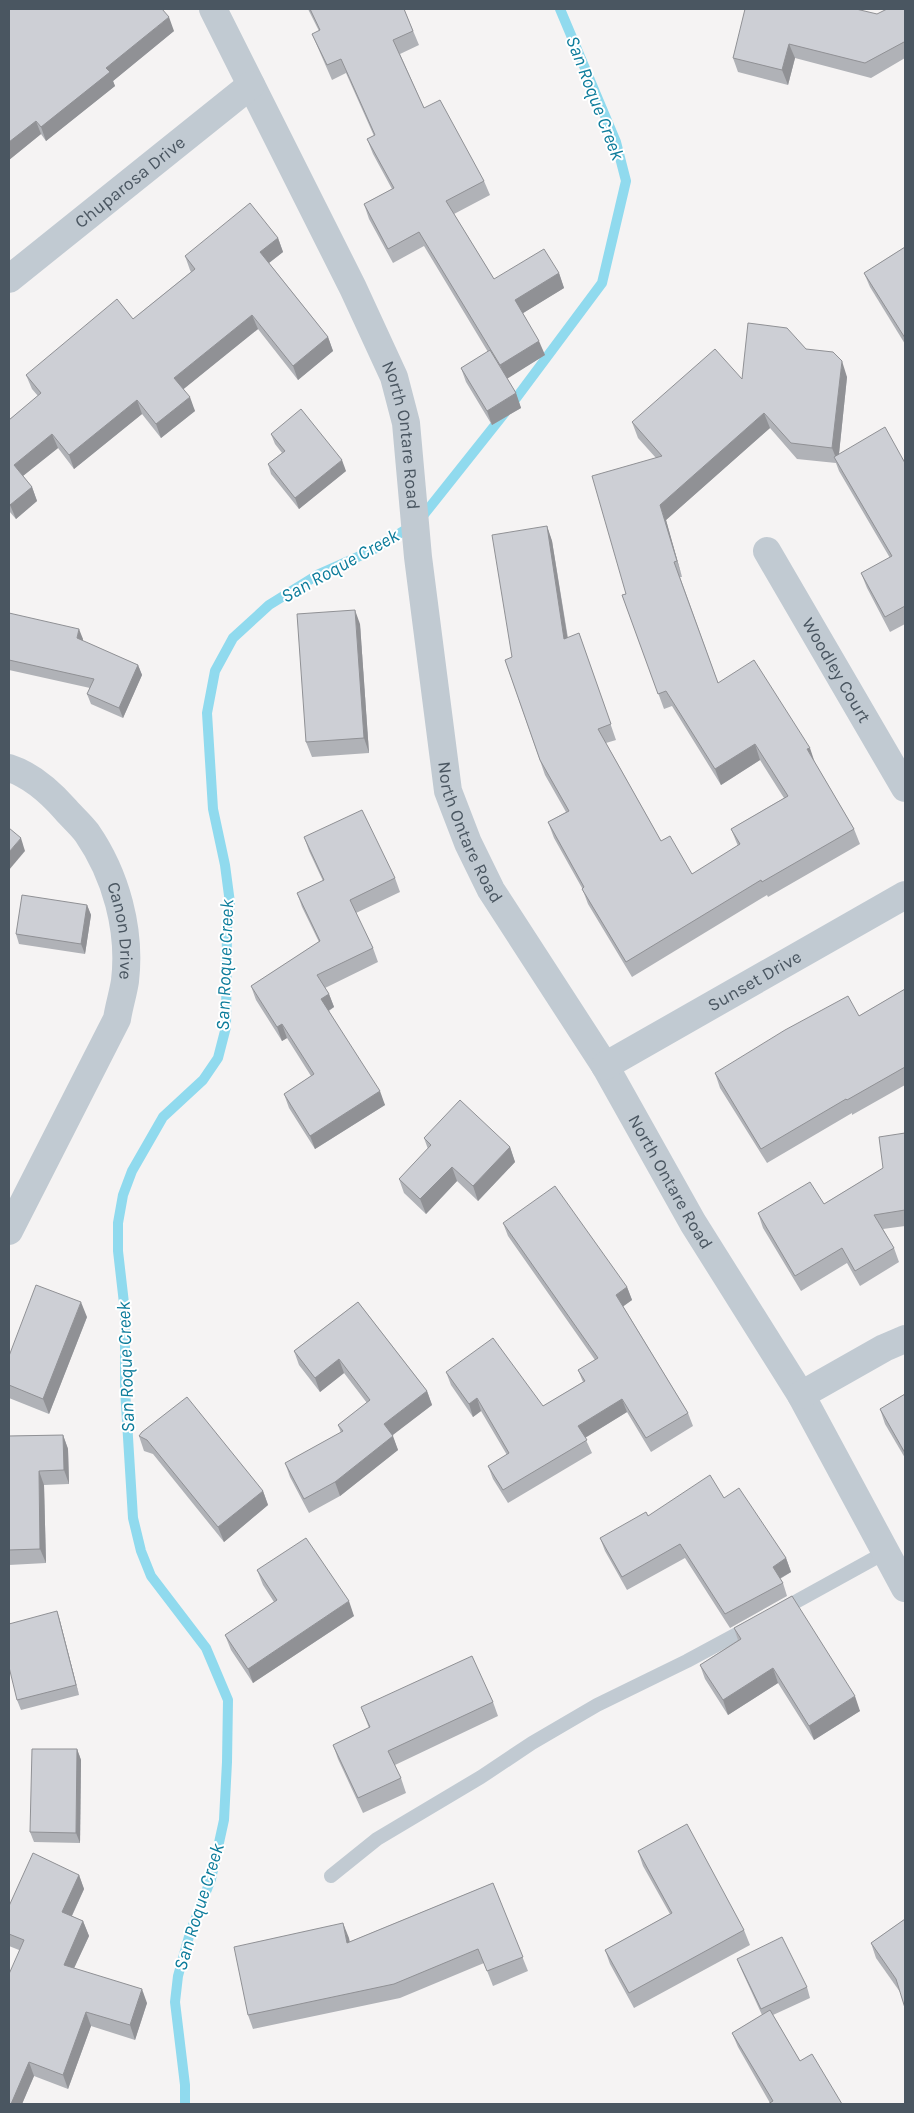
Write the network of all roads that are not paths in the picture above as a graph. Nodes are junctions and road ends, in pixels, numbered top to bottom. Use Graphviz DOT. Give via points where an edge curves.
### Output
graph roads {
  1 [pos="213,9"];
  2 [pos="251,86"];
  3 [pos="9,279"];
  4 [pos="767,551"];
  5 [pos="9,768"];
  6 [pos="905,788"];
  7 [pos="905,895"];
  8 [pos="605,1066"];
  9 [pos="9,1231"];
  10 [pos="905,1339"];
  11 [pos="802,1395"];
  12 [pos="886,1552"];
  13 [pos="905,1588"];
  14 [pos="331,1876"];
  1 -- 2 [label="street, North Ontare Road"];
  2 -- 3 [label="street, Chuparosa Drive"];
  2 -- 8 [label="street, North Ontare Road" via="394,377 406,423 418,557 448,791 491,890"];
  4 -- 6 [label="street, Woodley Court"];
  5 -- 9 [label="street, Canon Drive" via="42,786 86,832 106,865 118,900 126,944 125,982 116,1019"];
  7 -- 8 [label="street, Sunset Drive"];
  8 -- 11 [label="street, North Ontare Road" via="693,1223"];
  10 -- 11 [label="street"];
  11 -- 12 [label="street, North Ontare Road"];
  12 -- 13 [label="street, North Ontare Road"];
  12 -- 14 [label="lane" via="532,1743 377,1839"];
}
